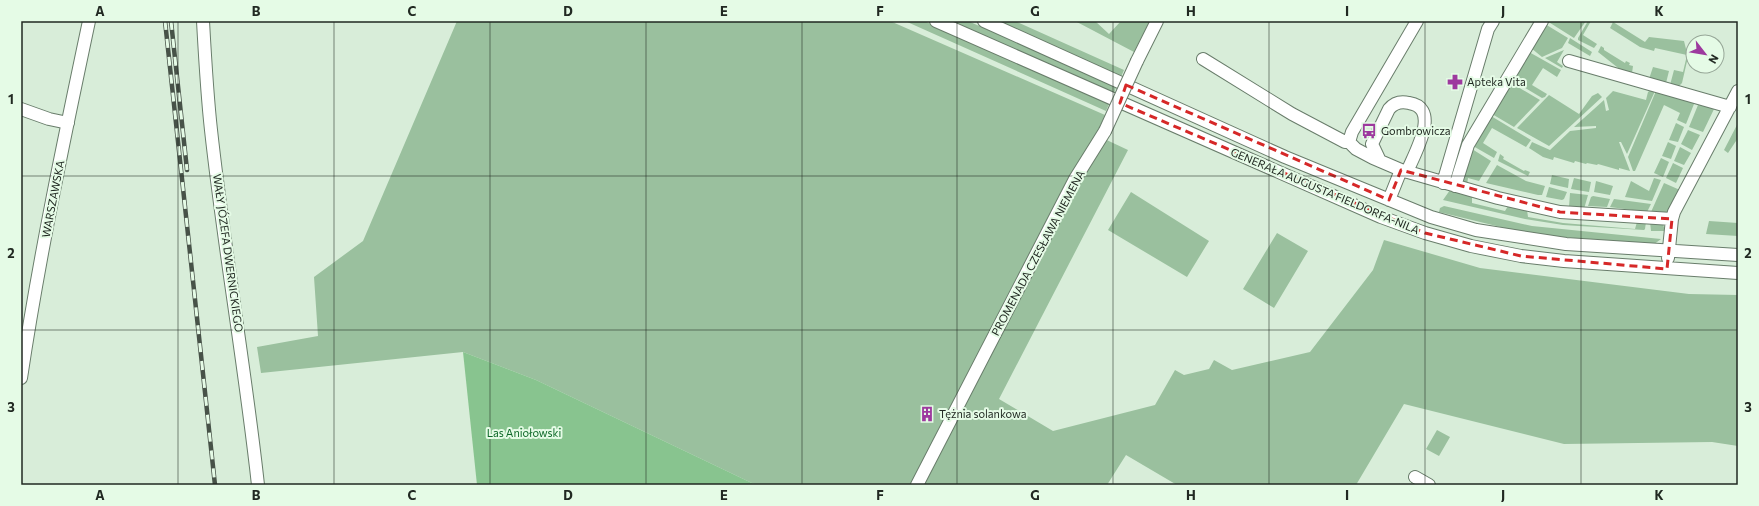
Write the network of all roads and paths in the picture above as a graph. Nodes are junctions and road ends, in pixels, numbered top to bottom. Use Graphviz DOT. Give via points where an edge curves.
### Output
graph roads {
  1 [pos="89,21"];
  2 [pos="203,21"];
  3 [pos="936,21"];
  4 [pos="984,21"];
  5 [pos="1157,21"];
  6 [pos="1417,21"];
  7 [pos="1493,21"];
  8 [pos="1542,21"];
  9 [pos="1203,59"];
  10 [pos="1569,61"];
  11 [pos="1738,91"];
  12 [pos="1730,107"];
  13 [pos="21,109"];
  14 [pos="68,123"];
  15 [pos="1349,142"];
  16 [pos="1380,161"];
  17 [pos="1404,171"];
  18 [pos="1443,183"];
  19 [pos="1455,186"];
  20 [pos="1389,200"];
  21 [pos="1672,219"];
  22 [pos="1668,251"];
  23 [pos="1738,255"];
  24 [pos="1667,269"];
  25 [pos="1738,273"];
  26 [pos="21,378"];
  27 [pos="1415,477"];
  28 [pos="258,485"];
  29 [pos="917,485"];
  30 [pos="1429,485"];
  1 -- 14 [label="street, WARSZAWSKA"];
  2 -- 28 [label="street, WAŁY JÓZEFA DWERNICKIEGO" via="211,129 249,401"];
  3 -- 24 [label="street, GENERAŁA AUGUSTA FIELDORFA-NILA" via="1425,233 1521,256"];
  4 -- 20 [label="street, GENERAŁA AUGUSTA FIELDORFA-NILA"];
  5 -- 29 [label="street, PROMENADA CZESŁAWA NIEMENA, bridge" via="1105,131 1075,179"];
  6 -- 15 [label="street" via="1352,132"];
  7 -- 18 [label="street" via="1488,29"];
  8 -- 19 [label="street" via="1468,145"];
  9 -- 15 [label="street" via="1292,114 1344,142"];
  10 -- 12 [label="street"];
  11 -- 12 [label="street"];
  12 -- 21 [label="street"];
  13 -- 14 [label="street"];
  14 -- 26 [label="street, WARSZAWSKA"];
  15 -- 16 [label="street" via="1356,149"];
  16 -- 17 [label="street"];
  16 -- 17 [label="street" via="1372,144 1389,109 1399,103 1414,104 1425,116 1426,127"];
  17 -- 18 [label="street"];
  17 -- 20 [label="street"];
  18 -- 19 [label="street"];
  19 -- 21 [label="street" via="1560,212"];
  20 -- 22 [label="street, GENERAŁA AUGUSTA FIELDORFA-NILA" via="1431,217 1476,230 1566,244"];
  21 -- 22 [label="street"];
  22 -- 23 [label="street, GENERAŁA AUGUSTA FIELDORFA-NILA"];
  22 -- 24 [label="street"];
  24 -- 25 [label="street, GENERAŁA AUGUSTA FIELDORFA-NILA"];
  27 -- 30 [label="street"];
}
